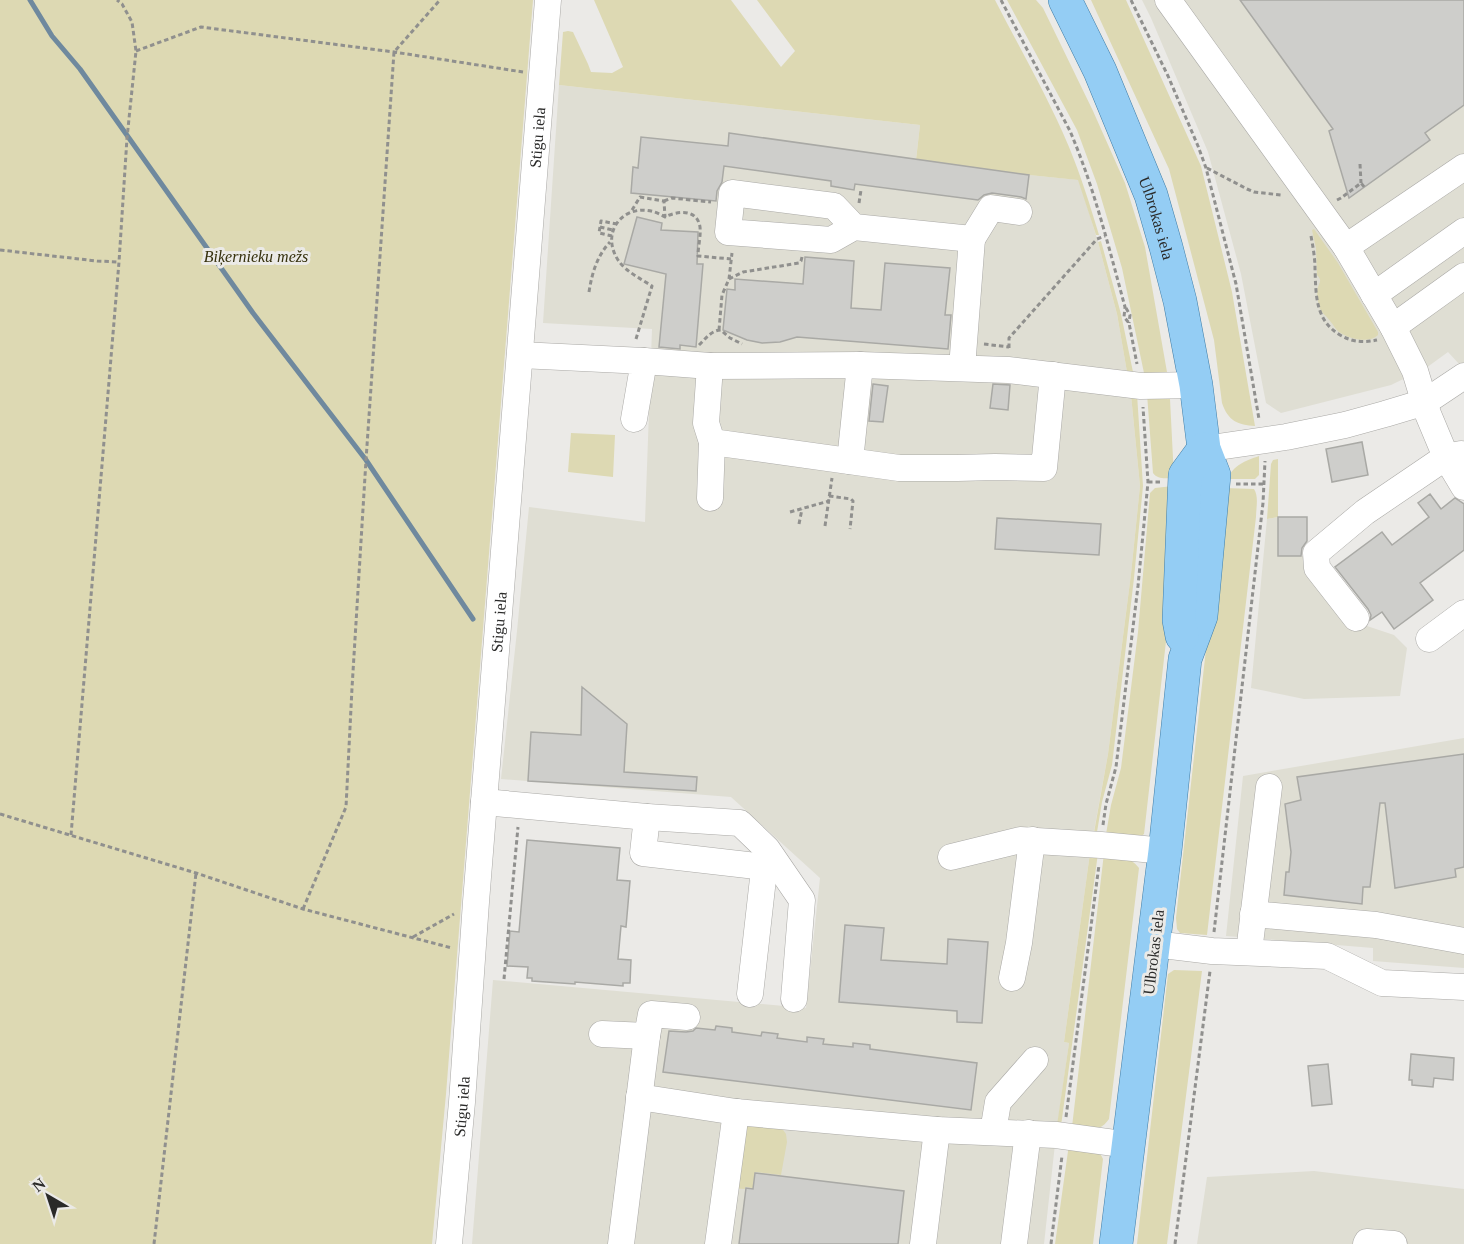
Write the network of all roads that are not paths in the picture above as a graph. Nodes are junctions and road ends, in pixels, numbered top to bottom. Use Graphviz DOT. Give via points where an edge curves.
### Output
graph roads {
  1 [pos="548,0"];
  2 [pos="1065,0"];
  3 [pos="1168,0"];
  4 [pos="1464,167"];
  5 [pos="1019,212"];
  6 [pos="854,227"];
  7 [pos="1464,231"];
  8 [pos="972,238"];
  9 [pos="1346,248"];
  10 [pos="1464,276"];
  11 [pos="1374,296"];
  12 [pos="1389,333"];
  13 [pos="520,355"];
  14 [pos="637,361"];
  15 [pos="860,365"];
  16 [pos="710,366"];
  17 [pos="962,369"];
  18 [pos="1053,375"];
  19 [pos="1464,376"];
  20 [pos="1196,385"];
  21 [pos="1425,402"];
  22 [pos="634,419"];
  23 [pos="712,442"];
  24 [pos="1204,448"];
  25 [pos="1455,455"];
  26 [pos="842,460"];
  27 [pos="1464,487"];
  28 [pos="710,498"];
  29 [pos="1464,613"];
  30 [pos="1356,618"];
  31 [pos="1429,639"];
  32 [pos="1269,787"];
  33 [pos="484,801"];
  34 [pos="647,817"];
  35 [pos="1032,840"];
  36 [pos="1165,851"];
  37 [pos="951,856"];
  38 [pos="766,858"];
  39 [pos="1253,914"];
  40 [pos="1464,941"];
  41 [pos="1154,944"];
  42 [pos="1249,952"];
  43 [pos="1012,978"];
  44 [pos="1464,987"];
  45 [pos="750,994"];
  46 [pos="794,999"];
  47 [pos="687,1017"];
  48 [pos="602,1034"];
  49 [pos="647,1036"];
  50 [pos="1035,1060"];
  51 [pos="639,1097"];
  52 [pos="736,1112"];
  53 [pos="937,1130"];
  54 [pos="993,1132"];
  55 [pos="1028,1133"];
  56 [pos="1129,1144"];
  57 [pos="449,1244"];
  58 [pos="621,1244"];
  59 [pos="718,1244"];
  60 [pos="923,1244"];
  61 [pos="1014,1244"];
  62 [pos="1116,1244"];
  63 [pos="1366,1244"];
  64 [pos="1394,1244"];
  1 -- 13 [label="street, Stigu iela"];
  2 -- 20 [label="main road, Ulbrokas iela" via="1100,71 1151,195 1180,301"];
  3 -- 9 [label="street"];
  4 -- 9 [label="street"];
  5 -- 8 [label="street" via="991,208"];
  6 -- 6 [label="street" via="834,206 732,193 728,232 831,240"];
  6 -- 8 [label="street"];
  7 -- 11 [label="street"];
  8 -- 17 [label="street"];
  9 -- 11 [label="street"];
  10 -- 12 [label="street"];
  11 -- 12 [label="street"];
  12 -- 21 [label="street" via="1415,371"];
  13 -- 14 [label="street"];
  13 -- 33 [label="street, Stigu iela"];
  14 -- 16 [label="street"];
  14 -- 22 [label="street"];
  15 -- 16 [label="street"];
  15 -- 17 [label="street"];
  15 -- 26 [label="street"];
  16 -- 23 [label="street" via="706,423"];
  17 -- 18 [label="street" via="1008,359"];
  18 -- 20 [label="street" via="1141,386"];
  18 -- 26 [label="street" via="1044,468 899,468"];
  19 -- 21 [label="street"];
  20 -- 24 [label="main road, Ulbrokas iela"];
  21 -- 24 [label="street" via="1345,425"];
  21 -- 25 [label="street" via="1428,414"];
  23 -- 26 [label="street"];
  23 -- 28 [label="street"];
  24 -- 36 [label="main road, Ulbrokas iela" via="1214,483 1201,616 1185,659"];
  25 -- 27 [label="street"];
  25 -- 30 [label="street" via="1365,512 1316,553 1317,568"];
  29 -- 31 [label="street"];
  32 -- 39 [label="street"];
  33 -- 34 [label="street"];
  33 -- 57 [label="street, Stigu iela"];
  34 -- 38 [label="street" via="741,823"];
  34 -- 38 [label="street" via="644,853"];
  35 -- 36 [label="street"];
  35 -- 37 [label="street"];
  35 -- 43 [label="street"];
  36 -- 41 [label="main road, Ulbrokas iela"];
  38 -- 45 [label="street"];
  38 -- 46 [label="street" via="802,900"];
  39 -- 40 [label="street" via="1376,925"];
  39 -- 42 [label="street"];
  41 -- 42 [label="street"];
  41 -- 56 [label="main road, Ulbrokas iela"];
  42 -- 44 [label="street" via="1327,956 1382,983"];
  47 -- 49 [label="street" via="651,1014"];
  48 -- 49 [label="street"];
  49 -- 51 [label="street"];
  50 -- 54 [label="street" via="998,1102"];
  51 -- 52 [label="street"];
  51 -- 58 [label="street"];
  52 -- 53 [label="street"];
  52 -- 59 [label="street"];
  53 -- 54 [label="street"];
  53 -- 60 [label="street"];
  54 -- 55 [label="street"];
  55 -- 56 [label="street"];
  55 -- 61 [label="street"];
  56 -- 62 [label="main road, Ulbrokas iela"];
  63 -- 64 [label="street"];
}
